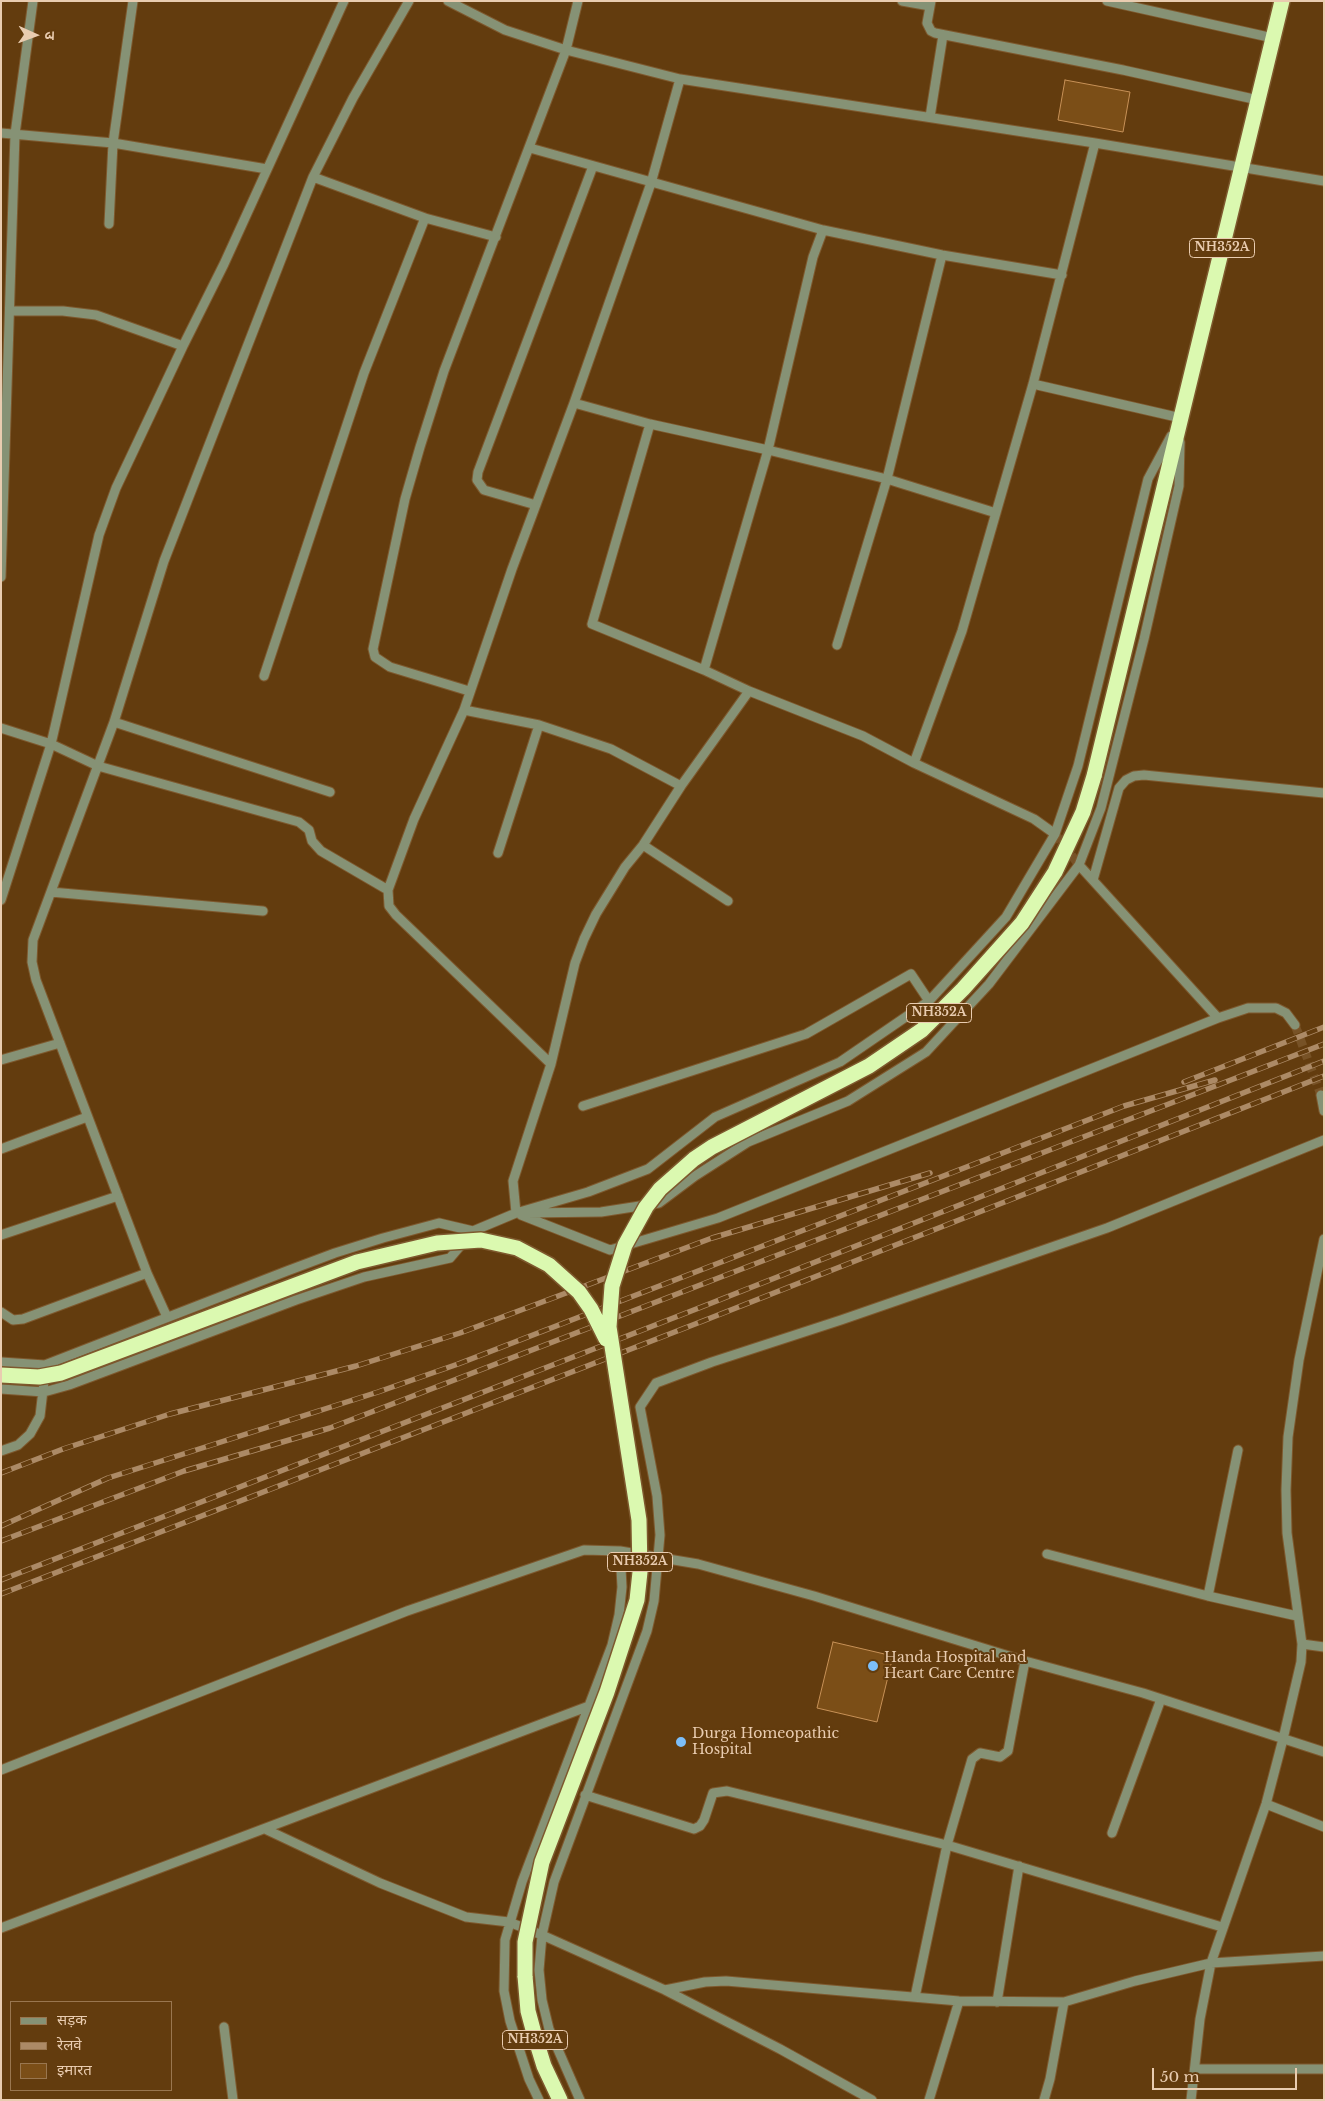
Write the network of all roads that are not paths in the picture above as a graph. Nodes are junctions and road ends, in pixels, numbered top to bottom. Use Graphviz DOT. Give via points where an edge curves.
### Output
graph roads {
  1 [pos="33,1"];
  2 [pos="133,1"];
  3 [pos="344,1"];
  4 [pos="409,1"];
  5 [pos="448,1"];
  6 [pos="578,1"];
  7 [pos="902,1"];
  8 [pos="1107,1"];
  9 [pos="1282,1"];
  10 [pos="930,3"];
  11 [pos="1120,3"];
  12 [pos="943,35"];
  13 [pos="1273,38"];
  14 [pos="566,50"];
  15 [pos="680,79"];
  16 [pos="1258,100"];
  17 [pos="930,118"];
  18 [pos="1,133"];
  19 [pos="16,134"];
  20 [pos="113,143"];
  21 [pos="1096,143"];
  22 [pos="530,148"];
  23 [pos="592,166"];
  24 [pos="267,169"];
  25 [pos="1241,169"];
  26 [pos="312,178"];
  27 [pos="1324,181"];
  28 [pos="651,183"];
  29 [pos="425,218"];
  30 [pos="109,224"];
  31 [pos="823,230"];
  32 [pos="496,237"];
  33 [pos="942,255"];
  34 [pos="1062,275"];
  35 [pos="11,311"];
  36 [pos="183,346"];
  37 [pos="5,378"];
  38 [pos="1033,384"];
  39 [pos="574,403"];
  40 [pos="1181,418"];
  41 [pos="650,424"];
  42 [pos="768,450"];
  43 [pos="887,479"];
  44 [pos="536,505"];
  45 [pos="996,513"];
  46 [pos="1,577"];
  47 [pos="837,645"];
  48 [pos="704,670"];
  49 [pos="264,676"];
  50 [pos="469,691"];
  51 [pos="749,691"];
  52 [pos="464,710"];
  53 [pos="114,722"];
  54 [pos="539,725"];
  55 [pos="1,728"];
  56 [pos="51,744"];
  57 [pos="914,763"];
  58 [pos="98,766"];
  59 [pos="681,786"];
  60 [pos="330,792"];
  61 [pos="1324,793"];
  62 [pos="1055,834"];
  63 [pos="643,845"];
  64 [pos="498,853"];
  65 [pos="1079,865"];
  66 [pos="1093,880"];
  67 [pos="388,890"];
  68 [pos="51,892"];
  69 [pos="2,896"];
  70 [pos="728,901"];
  71 [pos="264,911"];
  72 [pos="929,1001"];
  73 [pos="1218,1018"];
  74 [pos="1295,1026"];
  75 [pos="60,1043"];
  76 [pos="1,1060"];
  77 [pos="551,1064"];
  78 [pos="1321,1095"];
  79 [pos="583,1106"];
  80 [pos="1324,1111"];
  81 [pos="87,1116"];
  82 [pos="1324,1140"];
  83 [pos="1,1149"];
  84 [pos="118,1196"];
  85 [pos="516,1213"];
  86 [pos="473,1231"];
  87 [pos="1,1236"];
  88 [pos="1324,1239"];
  89 [pos="148,1273"];
  90 [pos="1,1312"];
  91 [pos="167,1318"];
  92 [pos="612,1357"];
  93 [pos="1,1362"];
  94 [pos="45,1365"];
  95 [pos="1,1375"];
  96 [pos="1,1389"];
  97 [pos="44,1392"];
  98 [pos="1238,1450"];
  99 [pos="1,1451"];
  100 [pos="620,1552"];
  101 [pos="1047,1554"];
  102 [pos="658,1558"];
  103 [pos="1208,1596"];
  104 [pos="1297,1616"];
  105 [pos="1302,1644"];
  106 [pos="1324,1648"];
  107 [pos="1025,1661"];
  108 [pos="1162,1699"];
  109 [pos="589,1706"];
  110 [pos="1283,1739"];
  111 [pos="1324,1752"];
  112 [pos="1,1770"];
  113 [pos="585,1795"];
  114 [pos="1266,1804"];
  115 [pos="1324,1827"];
  116 [pos="264,1829"];
  117 [pos="1112,1833"];
  118 [pos="947,1845"];
  119 [pos="1019,1866"];
  120 [pos="509,1922"];
  121 [pos="1222,1927"];
  122 [pos="1,1928"];
  123 [pos="542,1934"];
  124 [pos="1324,1956"];
  125 [pos="1211,1963"];
  126 [pos="665,1990"];
  127 [pos="915,1997"];
  128 [pos="959,2001"];
  129 [pos="997,2002"];
  130 [pos="1064,2002"];
  131 [pos="224,2027"];
  132 [pos="1195,2069"];
  133 [pos="1324,2069"];
  134 [pos="233,2100"];
  135 [pos="539,2100"];
  136 [pos="560,2100"];
  137 [pos="580,2100"];
  138 [pos="872,2100"];
  139 [pos="929,2100"];
  140 [pos="1044,2100"];
  141 [pos="1191,2100"];
  1 -- 19 [label="street"];
  2 -- 20 [label="street"];
  3 -- 24 [label="street"];
  4 -- 26 [label="street" via="352,98"];
  5 -- 14 [label="street" via="505,30"];
  6 -- 14 [label="street"];
  7 -- 10 [label="street"];
  8 -- 11 [label="street"];
  9 -- 13 [label="highway, NH352A"];
  10 -- 12 [label="street" via="929,28"];
  11 -- 13 [label="street"];
  12 -- 16 [label="street"];
  12 -- 17 [label="street"];
  13 -- 16 [label="highway, NH352A"];
  14 -- 15 [label="street"];
  14 -- 22 [label="street"];
  15 -- 17 [label="street"];
  15 -- 28 [label="street"];
  16 -- 25 [label="highway, NH352A"];
  17 -- 21 [label="street"];
  18 -- 19 [label="street"];
  19 -- 20 [label="street"];
  19 -- 35 [label="street"];
  20 -- 24 [label="street"];
  20 -- 30 [label="street"];
  21 -- 25 [label="street"];
  21 -- 34 [label="street"];
  22 -- 23 [label="street"];
  22 -- 32 [label="street"];
  23 -- 28 [label="street"];
  23 -- 44 [label="street" via="478,472 477,480 484,490"];
  24 -- 36 [label="street"];
  25 -- 27 [label="street"];
  25 -- 40 [label="highway, NH352A"];
  26 -- 29 [label="street"];
  26 -- 53 [label="street" via="164,561"];
  28 -- 31 [label="street"];
  28 -- 39 [label="street"];
  29 -- 32 [label="street"];
  29 -- 49 [label="street" via="364,374"];
  31 -- 33 [label="street"];
  31 -- 42 [label="street" via="813,257"];
  32 -- 50 [label="street" via="444,371 420,447 405,498 373,649 375,658 390,667"];
  33 -- 34 [label="street"];
  33 -- 43 [label="street"];
  34 -- 38 [label="street"];
  35 -- 36 [label="street" via="96,315"];
  35 -- 37 [label="street"];
  36 -- 56 [label="street" via="116,488 99,535"];
  37 -- 46 [label="street"];
  38 -- 40 [label="street"];
  38 -- 45 [label="street"];
  39 -- 41 [label="street"];
  39 -- 44 [label="street"];
  40 -- 62 [label="street" via="1148,479 1078,766"];
  40 -- 65 [label="street" via="1180,486 1101,808"];
  40 -- 92 [label="highway, NH352A, bridge" via="1094,776 1083,812 1055,872 1022,923 922,1030 869,1066 712,1146 660,1189 635,1225 618,1266 610,1308"];
  41 -- 42 [label="street"];
  41 -- 48 [label="street" via="592,624"];
  42 -- 43 [label="street"];
  42 -- 48 [label="street"];
  43 -- 45 [label="street"];
  43 -- 47 [label="street"];
  44 -- 50 [label="street"];
  45 -- 57 [label="street" via="962,631"];
  48 -- 51 [label="street"];
  50 -- 52 [label="street"];
  51 -- 57 [label="street" via="862,736"];
  51 -- 59 [label="street"];
  52 -- 54 [label="street"];
  52 -- 67 [label="street" via="414,819"];
  53 -- 58 [label="street"];
  53 -- 60 [label="street"];
  54 -- 59 [label="street" via="611,749"];
  54 -- 64 [label="street"];
  55 -- 56 [label="street"];
  56 -- 58 [label="street"];
  56 -- 69 [label="street"];
  57 -- 62 [label="street" via="1027,815"];
  58 -- 67 [label="street" via="299,822 309,830 312,841 321,852"];
  58 -- 68 [label="street"];
  59 -- 63 [label="street"];
  61 -- 66 [label="street" via="1134,776 1119,788"];
  62 -- 72 [label="street" via="1006,918"];
  63 -- 70 [label="street"];
  63 -- 77 [label="street" via="610,890 584,939 575,963"];
  65 -- 66 [label="street"];
  65 -- 85 [label="street" via="989,984 926,1052 848,1101 748,1142 659,1202 601,1212"];
  66 -- 73 [label="street"];
  67 -- 77 [label="street" via="390,906 396,914"];
  68 -- 71 [label="street"];
  68 -- 75 [label="street" via="33,940 32,962"];
  72 -- 79 [label="street" via="911,974 806,1034"];
  72 -- 85 [label="street" via="840,1062 715,1117 648,1169 588,1192"];
  73 -- 74 [label="street" via="1248,1008 1276,1008 1286,1013"];
  73 -- 85 [label="street" via="718,1218 610,1250"];
  75 -- 76 [label="street"];
  75 -- 81 [label="street"];
  77 -- 85 [label="street" via="513,1180"];
  78 -- 80 [label="street"];
  81 -- 83 [label="street"];
  81 -- 84 [label="street"];
  82 -- 102 [label="street" via="1107,1228 656,1383 640,1407 657,1496"];
  84 -- 87 [label="street"];
  84 -- 89 [label="street"];
  85 -- 86 [label="street"];
  86 -- 91 [label="street" via="439,1223 383,1238 335,1253"];
  86 -- 97 [label="street" via="450,1258 364,1278 296,1300"];
  88 -- 104 [label="street" via="1299,1360 1288,1437 1287,1533"];
  89 -- 90 [label="street" via="23,1319 13,1320"];
  89 -- 91 [label="street"];
  91 -- 94 [label="street"];
  92 -- 95 [label="highway, bridge" via="592,1309 565,1278 533,1256 481,1240 437,1243 357,1262 60,1373 40,1377"];
  92 -- 136 [label="highway, NH352A, bridge" via="639,1520 640,1572 636,1600 607,1692 542,1862 525,1942 528,2010 544,2066"];
  93 -- 94 [label="street"];
  94 -- 97 [label="street"];
  96 -- 97 [label="street"];
  97 -- 99 [label="street" via="40,1416 30,1434 18,1445"];
  98 -- 103 [label="street"];
  100 -- 102 [label="street"];
  100 -- 109 [label="street" via="622,1586 619,1615 612,1646"];
  100 -- 112 [label="street" via="584,1550 407,1611"];
  101 -- 103 [label="street"];
  102 -- 107 [label="street" via="698,1564 814,1596"];
  102 -- 113 [label="street" via="647,1631"];
  103 -- 104 [label="street"];
  104 -- 105 [label="street"];
  105 -- 106 [label="street"];
  105 -- 110 [label="street" via="1301,1662"];
  107 -- 108 [label="street"];
  107 -- 118 [label="street" via="1008,1751 1000,1757 980,1753 972,1759"];
  108 -- 110 [label="street"];
  108 -- 117 [label="street"];
  109 -- 116 [label="street"];
  109 -- 120 [label="street"];
  110 -- 111 [label="street"];
  110 -- 114 [label="street"];
  113 -- 118 [label="street" via="694,1829 704,1820 713,1793 728,1792"];
  113 -- 123 [label="street" via="554,1882"];
  114 -- 115 [label="street"];
  114 -- 121 [label="street"];
  116 -- 120 [label="street" via="380,1883 466,1917"];
  116 -- 122 [label="street"];
  118 -- 119 [label="street"];
  118 -- 127 [label="street"];
  119 -- 121 [label="street"];
  119 -- 129 [label="street"];
  120 -- 123 [label="street"];
  120 -- 135 [label="street" via="505,1940 504,1991 510,2022"];
  121 -- 125 [label="street"];
  123 -- 126 [label="street"];
  123 -- 137 [label="street" via="539,1970 542,2000 549,2029"];
  124 -- 125 [label="street"];
  125 -- 130 [label="street"];
  125 -- 132 [label="street" via="1200,2019"];
  126 -- 127 [label="street" via="726,1981"];
  126 -- 138 [label="street"];
  127 -- 128 [label="street"];
  128 -- 129 [label="street"];
  128 -- 139 [label="street"];
  129 -- 130 [label="street"];
  130 -- 140 [label="street"];
  131 -- 134 [label="street"];
  132 -- 133 [label="street"];
  132 -- 141 [label="street"];
}
